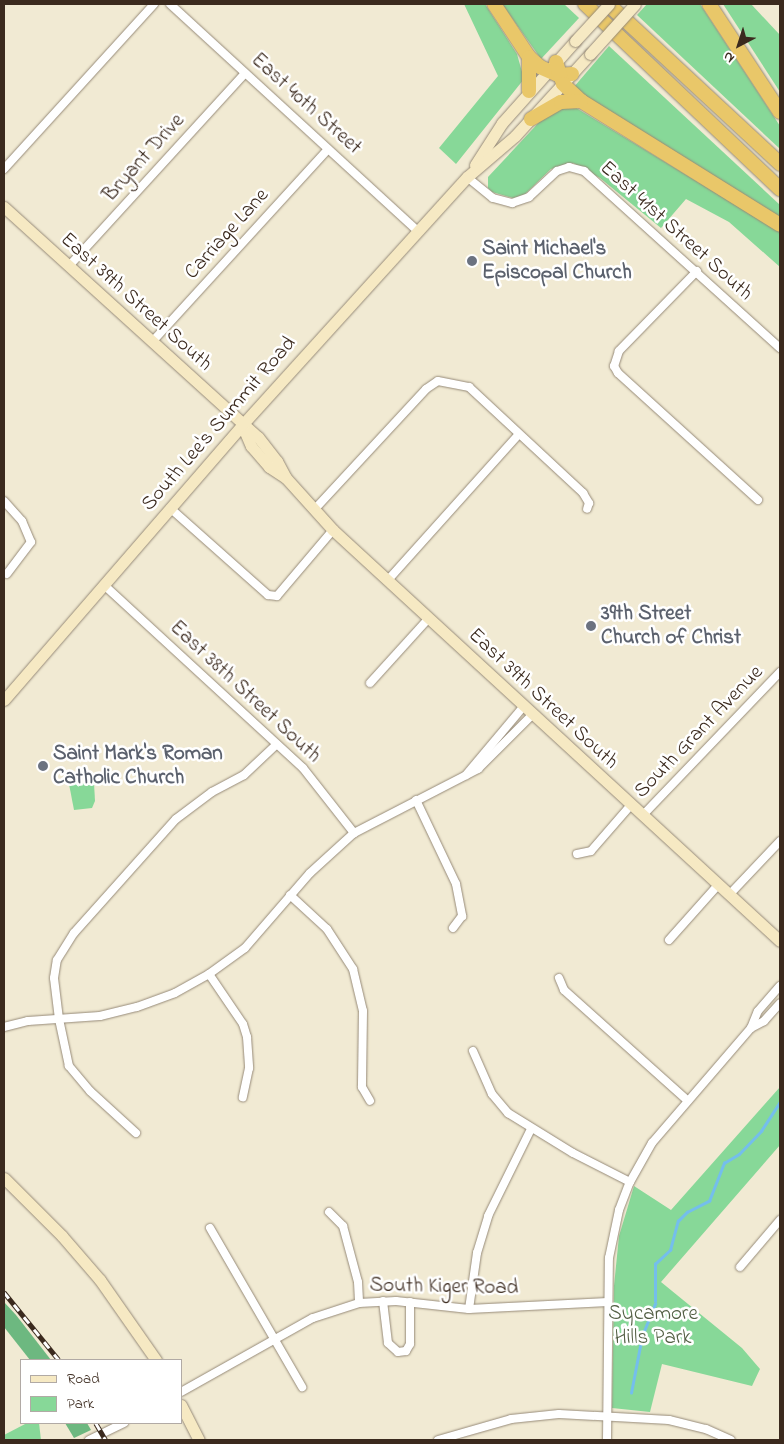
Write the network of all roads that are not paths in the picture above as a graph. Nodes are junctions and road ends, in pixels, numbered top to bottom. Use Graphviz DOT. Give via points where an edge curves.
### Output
graph roads {
  1 [pos="154,4"];
  2 [pos="170,4"];
  3 [pos="494,4"];
  4 [pos="585,4"];
  5 [pos="609,4"];
  6 [pos="635,4"];
  7 [pos="709,4"];
  8 [pos="529,57"];
  9 [pos="245,73"];
  10 [pos="559,74"];
  11 [pos="529,92"];
  12 [pos="581,101"];
  13 [pos="780,112"];
  14 [pos="531,118"];
  15 [pos="328,149"];
  16 [pos="780,164"];
  17 [pos="4,169"];
  18 [pos="467,177"];
  19 [pos="780,188"];
  20 [pos="4,207"];
  21 [pos="780,225"];
  22 [pos="418,231"];
  23 [pos="69,266"];
  24 [pos="697,272"];
  25 [pos="152,342"];
  26 [pos="780,348"];
  27 [pos="242,425"];
  28 [pos="520,434"];
  29 [pos="758,500"];
  30 [pos="4,501"];
  31 [pos="170,508"];
  32 [pos="587,509"];
  33 [pos="314,510"];
  34 [pos="333,530"];
  35 [pos="7,574"];
  36 [pos="388,580"];
  37 [pos="104,585"];
  38 [pos="428,619"];
  39 [pos="780,672"];
  40 [pos="370,683"];
  41 [pos="4,700"];
  42 [pos="524,706"];
  43 [pos="533,714"];
  44 [pos="276,744"];
  45 [pos="466,775"];
  46 [pos="416,800"];
  47 [pos="631,805"];
  48 [pos="643,815"];
  49 [pos="354,833"];
  50 [pos="780,841"];
  51 [pos="577,854"];
  52 [pos="718,885"];
  53 [pos="290,895"];
  54 [pos="729,895"];
  55 [pos="453,928"];
  56 [pos="669,940"];
  57 [pos="780,941"];
  58 [pos="209,974"];
  59 [pos="559,978"];
  60 [pos="780,986"];
  61 [pos="780,1003"];
  62 [pos="59,1019"];
  63 [pos="4,1027"];
  64 [pos="751,1028"];
  65 [pos="473,1051"];
  66 [pos="243,1097"];
  67 [pos="370,1101"];
  68 [pos="688,1101"];
  69 [pos="531,1129"];
  70 [pos="136,1133"];
  71 [pos="4,1178"];
  72 [pos="630,1182"];
  73 [pos="329,1212"];
  74 [pos="780,1220"];
  75 [pos="210,1228"];
  76 [pos="740,1266"];
  77 [pos="382,1302"];
  78 [pos="410,1302"];
  79 [pos="608,1302"];
  80 [pos="359,1303"];
  81 [pos="469,1309"];
  82 [pos="274,1340"];
  83 [pos="155,1359"];
  84 [pos="302,1387"];
  85 [pos="182,1391"];
  86 [pos="182,1407"];
  87 [pos="607,1414"];
  88 [pos="122,1424"];
  89 [pos="89,1440"];
  90 [pos="200,1440"];
  91 [pos="438,1440"];
  92 [pos="607,1440"];
  93 [pos="731,1440"];
  1 -- 17 [label="street"];
  2 -- 9 [label="street, East 40th Street"];
  3 -- 8 [label="highway"];
  4 -- 19 [label="highway"];
  5 -- 10 [label="main road, South Lee's Summit Road, bridge" via="575,41"];
  5 -- 16 [label="highway"];
  6 -- 10 [label="main road, South Lee's Summit Road, bridge" via="590,54"];
  7 -- 13 [label="highway"];
  8 -- 10 [label="highway"];
  8 -- 11 [label="highway"];
  9 -- 15 [label="street, East 40th Street"];
  9 -- 23 [label="street, Bryant Drive"];
  10 -- 11 [label="main road, South Lee's Summit Road"];
  10 -- 12 [label="highway"];
  10 -- 14 [label="main road, South Lee's Summit Road"];
  11 -- 18 [label="main road, South Lee's Summit Road" via="502,123"];
  12 -- 14 [label="highway" via="561,102"];
  12 -- 21 [label="highway"];
  14 -- 18 [label="main road, South Lee's Summit Road"];
  15 -- 22 [label="street, East 40th Street"];
  15 -- 25 [label="street, Carriage Lane"];
  18 -- 22 [label="main road, South Lee's Summit Road"];
  18 -- 24 [label="street, East 41st Street South" via="493,198 512,203 529,197 557,171 569,167 584,172"];
  20 -- 23 [label="main road, East 39th Street South"];
  22 -- 27 [label="main road, South Lee's Summit Road"];
  23 -- 25 [label="main road, East 39th Street South"];
  24 -- 26 [label="street, East 41st Street South"];
  24 -- 29 [label="street" via="619,351 614,362 618,373"];
  25 -- 27 [label="main road, East 39th Street South"];
  27 -- 31 [label="main road, South Lee's Summit Road"];
  27 -- 33 [label="main road, East 39th Street South" via="258,436 286,478"];
  28 -- 32 [label="street" via="583,493 589,503"];
  28 -- 33 [label="street" via="469,387 438,381 426,388"];
  28 -- 36 [label="street"];
  30 -- 35 [label="street" via="22,520 31,542"];
  31 -- 34 [label="street" via="259,589 277,596"];
  31 -- 37 [label="main road, South Lee's Summit Road"];
  33 -- 34 [label="main road, East 39th Street South"];
  34 -- 36 [label="main road, East 39th Street South"];
  36 -- 38 [label="main road, East 39th Street South"];
  37 -- 41 [label="main road, South Lee's Summit Road"];
  37 -- 44 [label="street, East 38th Street South"];
  38 -- 40 [label="street"];
  38 -- 42 [label="main road, East 39th Street South"];
  39 -- 48 [label="street, South Grant Avenue"];
  42 -- 43 [label="main road, East 39th Street South"];
  42 -- 45 [label="street"];
  43 -- 45 [label="street" via="487,764"];
  43 -- 47 [label="main road, East 39th Street South"];
  44 -- 49 [label="street, East 38th Street South" via="322,790"];
  44 -- 62 [label="street" via="244,775 212,792 176,819 63,946 54,978"];
  45 -- 46 [label="street"];
  46 -- 49 [label="street"];
  46 -- 55 [label="street" via="456,884 462,916"];
  47 -- 48 [label="main road, East 39th Street South"];
  47 -- 51 [label="street" via="591,851"];
  48 -- 52 [label="main road, East 39th Street South"];
  49 -- 53 [label="street" via="310,872"];
  50 -- 54 [label="street"];
  52 -- 54 [label="main road, East 39th Street South"];
  52 -- 56 [label="street"];
  53 -- 58 [label="street" via="245,948"];
  53 -- 67 [label="street" via="327,929 353,969 363,1011 362,1088"];
  54 -- 57 [label="main road, East 39th Street South"];
  58 -- 62 [label="street" via="175,993 138,1007 100,1016"];
  58 -- 66 [label="street" via="243,1024 247,1037 249,1068"];
  59 -- 68 [label="street" via="564,990"];
  60 -- 64 [label="street" via="758,1011"];
  61 -- 64 [label="street" via="764,1021"];
  62 -- 63 [label="street" via="28,1020"];
  62 -- 70 [label="street" via="69,1066 84,1085"];
  64 -- 68 [label="street"];
  65 -- 69 [label="street" via="486,1084 498,1103"];
  68 -- 72 [label="street" via="652,1143"];
  69 -- 72 [label="street"];
  69 -- 81 [label="street" via="488,1216 477,1253"];
  71 -- 83 [label="main road" via="100,1280"];
  72 -- 79 [label="street" via="611,1242"];
  73 -- 80 [label="street" via="343,1226 358,1282"];
  74 -- 76 [label="street"];
  75 -- 82 [label="street"];
  77 -- 78 [label="street, South Kiger Road"];
  77 -- 78 [label="street" via="388,1343 398,1352 406,1351 410,1344"];
  77 -- 80 [label="street, South Kiger Road"];
  78 -- 81 [label="street, South Kiger Road"];
  79 -- 81 [label="street, South Kiger Road"];
  79 -- 87 [label="street"];
  80 -- 82 [label="street, South Kiger Road" via="313,1318"];
  82 -- 84 [label="street"];
  82 -- 85 [label="street, South Kiger Road"];
  86 -- 90 [label="main road"];
  87 -- 91 [label="street" via="511,1419"];
  87 -- 92 [label="street"];
  87 -- 93 [label="street" via="669,1420 706,1429"];
  88 -- 89 [label="street"];
}
